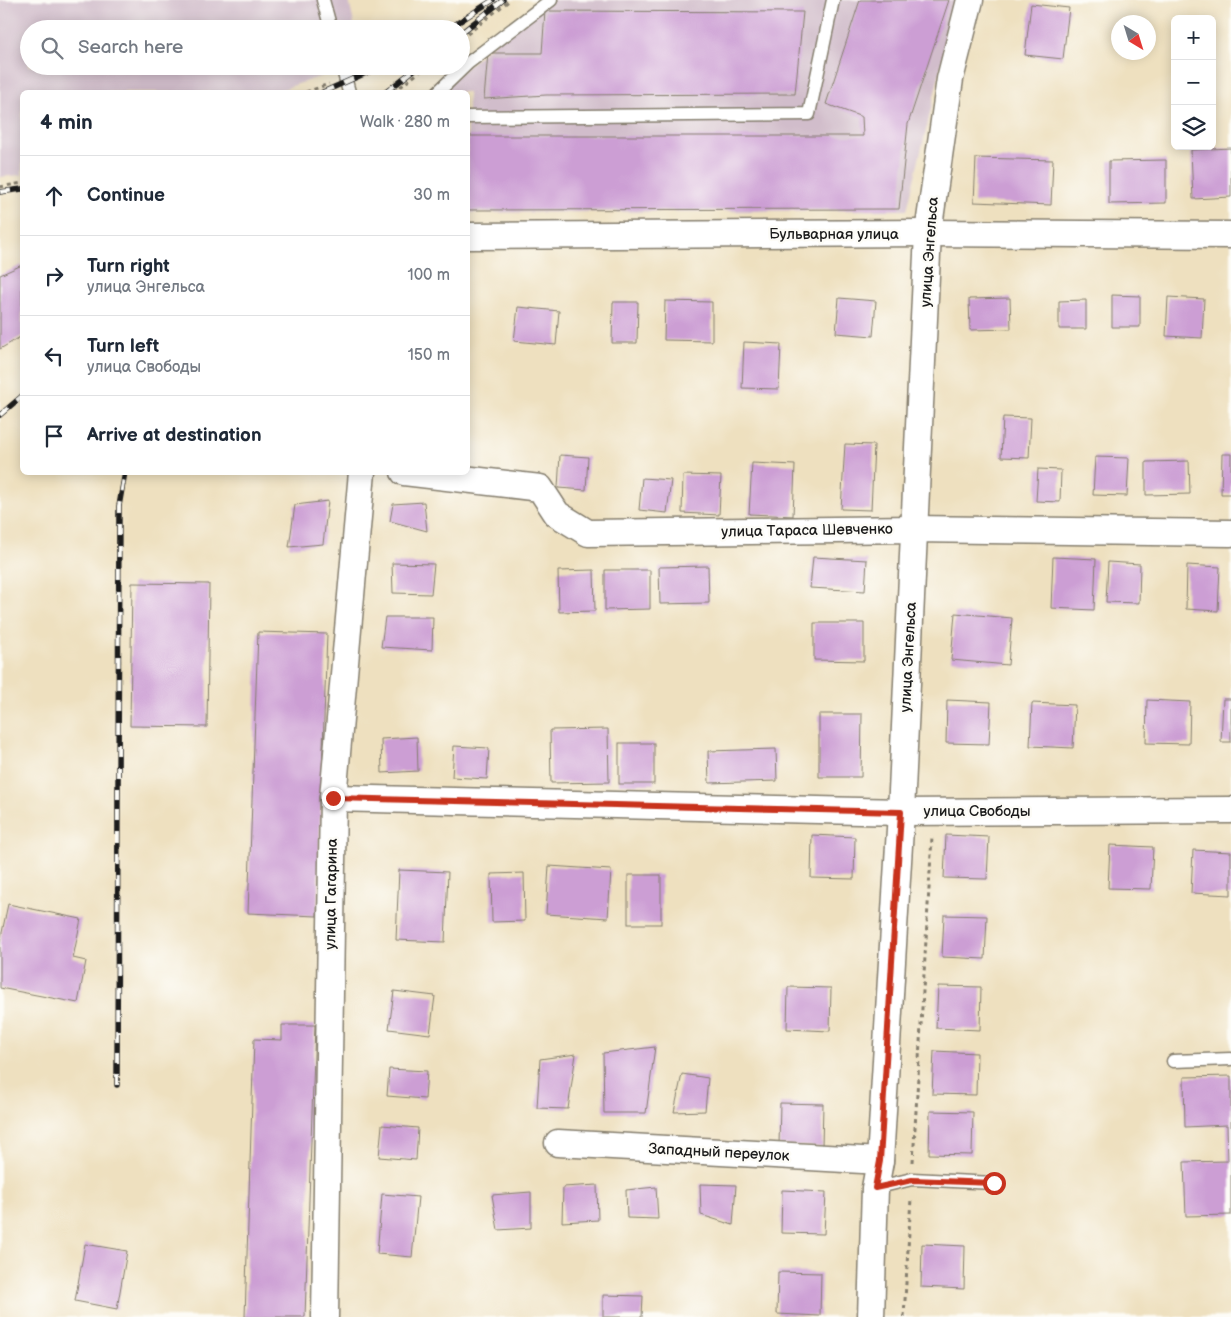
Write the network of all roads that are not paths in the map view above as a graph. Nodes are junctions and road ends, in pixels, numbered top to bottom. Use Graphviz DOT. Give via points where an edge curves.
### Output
graph roads {
  1 [pos="323,0"];
  2 [pos="551,0"];
  3 [pos="833,0"];
  4 [pos="970,0"];
  5 [pos="329,20"];
  6 [pos="470,61"];
  7 [pos="344,75"];
  8 [pos="456,75"];
  9 [pos="348,90"];
  10 [pos="440,90"];
  11 [pos="470,117"];
  12 [pos="928,233"];
  13 [pos="1231,235"];
  14 [pos="470,236"];
  15 [pos="362,475"];
  16 [pos="430,475"];
  17 [pos="914,529"];
  18 [pos="1231,532"];
  19 [pos="333,798"];
  20 [pos="1231,810"];
  21 [pos="901,812"];
  22 [pos="1231,1060"];
  23 [pos="1173,1061"];
  24 [pos="558,1143"];
  25 [pos="880,1161"];
  26 [pos="994,1183"];
  27 [pos="875,1188"];
  28 [pos="325,1317"];
  29 [pos="871,1317"];
  1 -- 5 [label="lane"];
  2 -- 6 [label="lane"];
  3 -- 11 [label="lane" via="809,114"];
  4 -- 12 [label="street, улица Энгельса" via="950,79"];
  7 -- 9 [label="lane"];
  8 -- 10 [label="lane"];
  12 -- 13 [label="street, Бульварная улица"];
  12 -- 14 [label="street, Бульварная улица"];
  12 -- 17 [label="street, улица Энгельса"];
  15 -- 19 [label="street, улица Гагарина"];
  16 -- 17 [label="street, улица Тараса Шевченко" via="540,488 557,514 588,533"];
  17 -- 18 [label="street, улица Тараса Шевченко"];
  17 -- 21 [label="street, улица Энгельса"];
  19 -- 21 [label="street, улица Свободы"];
  19 -- 28 [label="street, улица Гагарина"];
  20 -- 21 [label="street, улица Свободы"];
  21 -- 25 [label="street, улица Энгельса"];
  22 -- 23 [label="lane"];
  24 -- 25 [label="street, Западный переулок"];
  25 -- 27 [label="street, улица Энгельса"];
  26 -- 27 [label="lane" via="912,1180"];
  27 -- 29 [label="street, улица Энгельса"];
}
